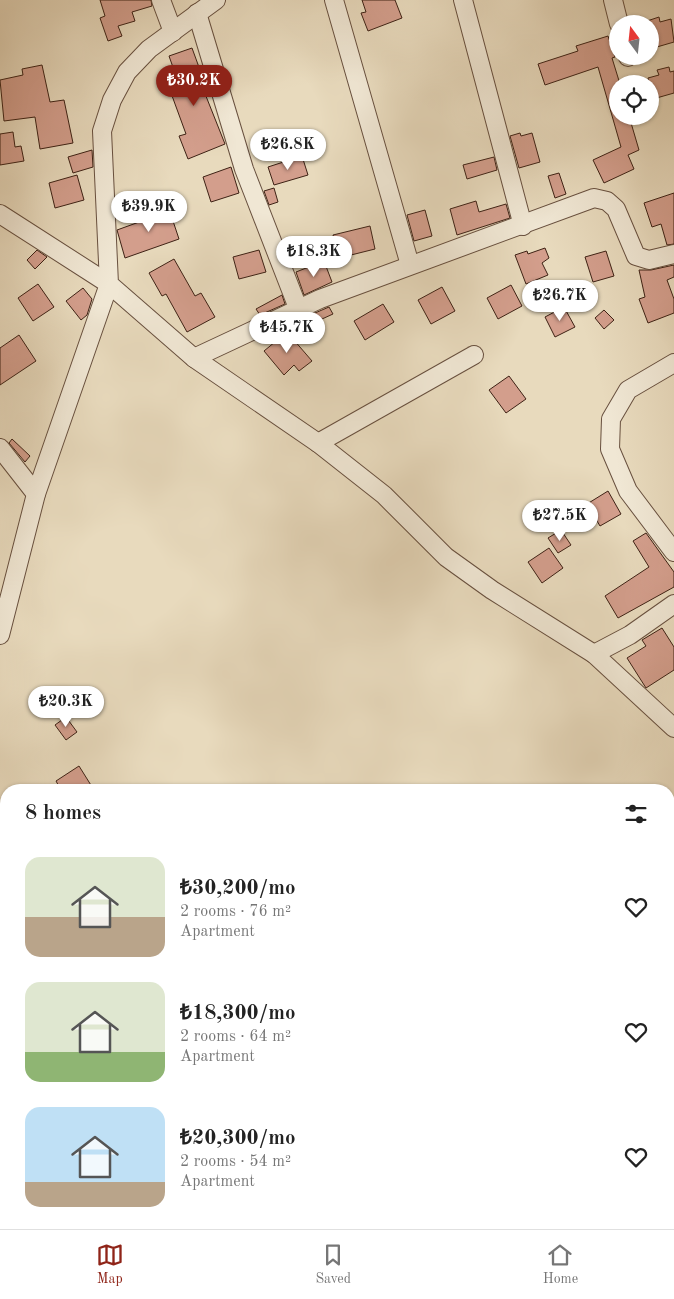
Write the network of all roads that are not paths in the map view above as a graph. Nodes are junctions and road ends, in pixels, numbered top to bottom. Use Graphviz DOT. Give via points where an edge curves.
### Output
graph roads {
  1 [pos="161,0"];
  2 [pos="216,0"];
  3 [pos="334,0"];
  4 [pos="463,0"];
  5 [pos="613,0"];
  6 [pos="197,13"];
  7 [pos="617,15"];
  8 [pos="172,32"];
  9 [pos="0,214"];
  10 [pos="523,226"];
  11 [pos="674,254"];
  12 [pos="410,265"];
  13 [pos="109,284"];
  14 [pos="298,308"];
  15 [pos="474,356"];
  16 [pos="194,358"];
  17 [pos="674,362"];
  18 [pos="318,444"];
  19 [pos="0,448"];
  20 [pos="36,494"];
  21 [pos="674,552"];
  22 [pos="674,604"];
  23 [pos="0,635"];
  24 [pos="594,654"];
  25 [pos="674,728"];
  1 -- 8 [label="street"];
  2 -- 6 [label="street"];
  3 -- 12 [label="street"];
  4 -- 10 [label="street"];
  5 -- 7 [label="street"];
  6 -- 8 [label="street"];
  6 -- 14 [label="street" via="244,169"];
  8 -- 13 [label="street" via="149,49 127,72 112,100 102,131"];
  9 -- 13 [label="street"];
  10 -- 11 [label="street" via="594,198 607,201 616,209 636,256 649,260"];
  10 -- 12 [label="street"];
  12 -- 14 [label="street"];
  13 -- 16 [label="street"];
  13 -- 20 [label="street"];
  14 -- 16 [label="street"];
  15 -- 18 [label="street"];
  16 -- 18 [label="street"];
  17 -- 21 [label="street" via="628,390 611,420 610,449 628,491"];
  18 -- 24 [label="street" via="384,495 446,557"];
  19 -- 20 [label="street"];
  20 -- 23 [label="street"];
  22 -- 24 [label="street" via="630,635"];
  24 -- 25 [label="street"];
}
